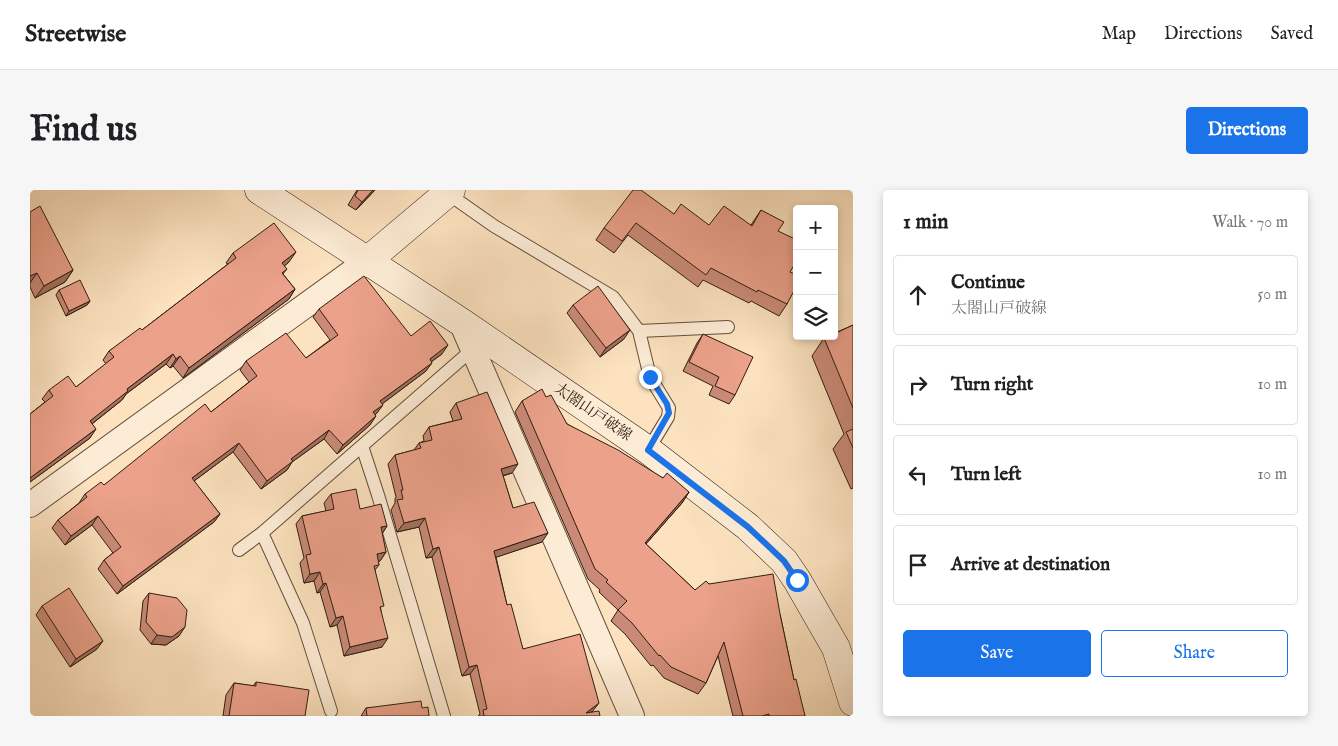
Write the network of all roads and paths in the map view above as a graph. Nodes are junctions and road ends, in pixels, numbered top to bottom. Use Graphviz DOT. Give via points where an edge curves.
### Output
graph roads {
  1 [pos="263,192"];
  2 [pos="449,192"];
  3 [pos="367,261"];
  4 [pos="461,322"];
  5 [pos="728,327"];
  6 [pos="639,331"];
  7 [pos="473,350"];
  8 [pos="362,446"];
  9 [pos="648,450"];
  10 [pos="30,505"];
  11 [pos="262,534"];
  12 [pos="240,550"];
  13 [pos="853,702"];
  14 [pos="331,711"];
  15 [pos="853,714"];
  16 [pos="444,716"];
  17 [pos="632,716"];
  18 [pos="844,716"];
  1 -- 3 [label="main road, 太閤山戸破線"];
  2 -- 3 [label="main road"];
  2 -- 6 [label="lane" via="494,226 613,297"];
  3 -- 4 [label="main road, 太閤山戸破線"];
  3 -- 10 [label="street"];
  4 -- 7 [label="street"];
  4 -- 9 [label="main road, 太閤山戸破線"];
  5 -- 6 [label="lane"];
  6 -- 9 [label="lane" via="650,377 669,408 668,417"];
  7 -- 8 [label="lane"];
  7 -- 17 [label="street"];
  8 -- 11 [label="lane"];
  8 -- 16 [label="lane"];
  9 -- 13 [label="main road, 太閤山戸破線" via="748,527 784,561 836,648"];
  11 -- 12 [label="lane"];
  11 -- 14 [label="lane" via="303,624"];
  15 -- 18 [label="street"];
}
